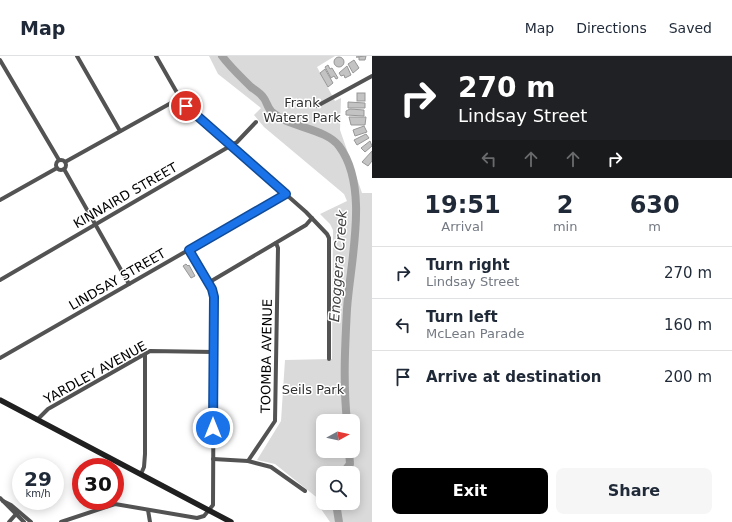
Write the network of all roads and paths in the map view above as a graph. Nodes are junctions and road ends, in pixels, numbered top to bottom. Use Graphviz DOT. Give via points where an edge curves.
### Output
graph roads {
  1 [pos="77,56"];
  2 [pos="156,56"];
  3 [pos="0,60"];
  4 [pos="372,76"];
  5 [pos="180,98"];
  6 [pos="316,106"];
  7 [pos="256,122"];
  8 [pos="120,131"];
  9 [pos="232,145"];
  10 [pos="59,160"];
  11 [pos="65,162"];
  12 [pos="57,168"];
  13 [pos="64,169"];
  14 [pos="286,194"];
  15 [pos="1,199"];
  16 [pos="312,218"];
  17 [pos="95,225"];
  18 [pos="276,243"];
  19 [pos="189,250"];
  20 [pos="0,280"];
  21 [pos="208,283"];
  22 [pos="129,284"];
  23 [pos="214,352"];
  24 [pos="145,353"];
  25 [pos="0,358"];
  26 [pos="329,360"];
  27 [pos="0,400"];
  28 [pos="37,420"];
  29 [pos="213,459"];
  30 [pos="248,461"];
  31 [pos="141,474"];
  32 [pos="305,491"];
  33 [pos="1,500"];
  34 [pos="148,510"];
  35 [pos="208,510"];
  36 [pos="17,513"];
  37 [pos="23,520"];
  38 [pos="9,522"];
  39 [pos="31,522"];
  40 [pos="61,522"];
  41 [pos="150,522"];
  42 [pos="231,522"];
  1 -- 8 [label="street"];
  2 -- 5 [label="street"];
  3 -- 10 [label="street"];
  4 -- 6 [label="street"];
  5 -- 8 [label="street"];
  5 -- 9 [label="street"];
  7 -- 9 [label="street, KINNAIRD STREET"];
  8 -- 11 [label="street"];
  9 -- 14 [label="street"];
  9 -- 17 [label="street, KINNAIRD STREET"];
  10 -- 11 [label="street"];
  10 -- 12 [label="street"];
  11 -- 13 [label="street"];
  12 -- 13 [label="street"];
  12 -- 15 [label="street"];
  13 -- 17 [label="street"];
  14 -- 16 [label="street"];
  14 -- 19 [label="street, LINDSAY STREET"];
  16 -- 18 [label="street" via="306,225"];
  16 -- 26 [label="street" via="325,230 329,238"];
  17 -- 20 [label="street, KINNAIRD STREET"];
  17 -- 22 [label="street"];
  18 -- 21 [label="street"];
  18 -- 30 [label="street, TOOMBA AVENUE" via="278,248 275,421"];
  19 -- 21 [label="street"];
  19 -- 22 [label="street, LINDSAY STREET"];
  21 -- 23 [label="street" via="214,297"];
  22 -- 25 [label="street, LINDSAY STREET"];
  23 -- 24 [label="street, YARDLEY AVENUE" via="154,350"];
  23 -- 29 [label="street"];
  24 -- 28 [label="street, YARDLEY AVENUE" via="48,409"];
  24 -- 31 [label="street" via="145,454"];
  27 -- 28 [label="main road"];
  28 -- 31 [label="main road"];
  29 -- 30 [label="street"];
  29 -- 35 [label="street" via="213,505"];
  30 -- 32 [label="street" via="271,467"];
  31 -- 35 [label="main road"];
  33 -- 36 [label="street"];
  34 -- 35 [label="street" via="197,518 204,516"];
  34 -- 40 [label="street" via="112,504"];
  34 -- 41 [label="street"];
  35 -- 42 [label="main road"];
  36 -- 37 [label="street"];
  36 -- 38 [label="street"];
  37 -- 39 [label="street"];
}
